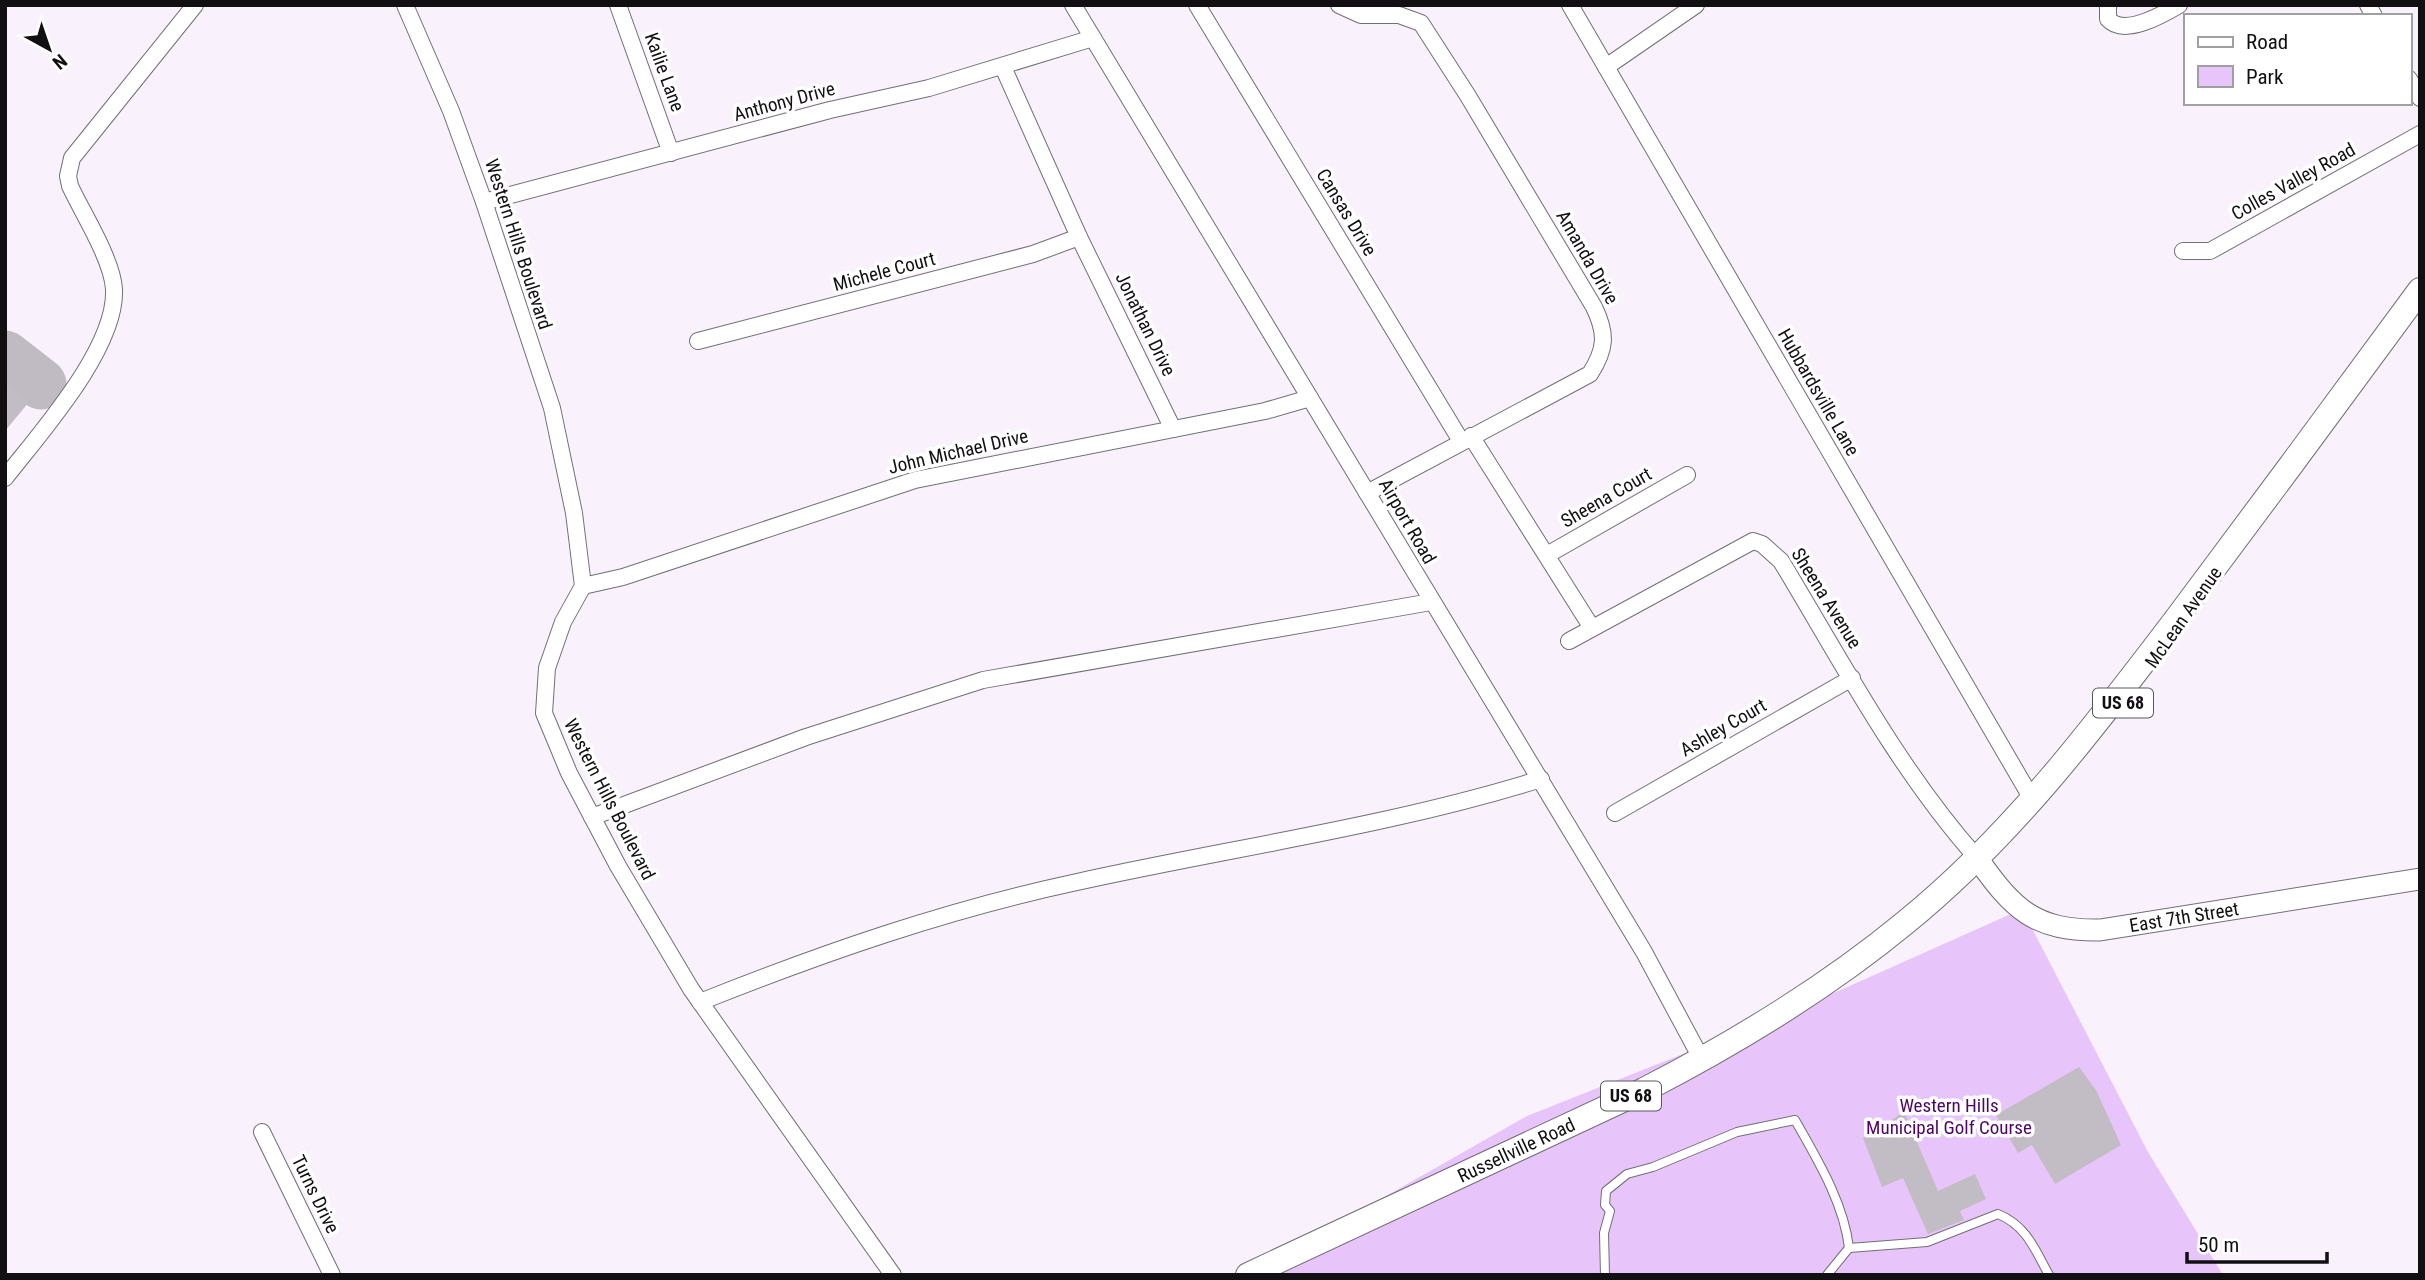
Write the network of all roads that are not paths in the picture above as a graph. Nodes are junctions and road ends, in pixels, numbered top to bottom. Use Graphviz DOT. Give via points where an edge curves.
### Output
graph roads {
  1 [pos="195,5"];
  2 [pos="405,5"];
  3 [pos="618,5"];
  4 [pos="1073,5"];
  5 [pos="1197,5"];
  6 [pos="1339,5"];
  7 [pos="1570,5"];
  8 [pos="1696,5"];
  9 [pos="2108,5"];
  10 [pos="2179,5"];
  11 [pos="1093,38"];
  12 [pos="1003,67"];
  13 [pos="1606,67"];
  14 [pos="2411,82"];
  15 [pos="2420,98"];
  16 [pos="2420,135"];
  17 [pos="671,153"];
  18 [pos="484,202"];
  19 [pos="1079,237"];
  20 [pos="2183,251"];
  21 [pos="2420,290"];
  22 [pos="698,341"];
  23 [pos="1310,398"];
  24 [pos="1173,429"];
  25 [pos="1466,439"];
  26 [pos="1686,475"];
  27 [pos="5,478"];
  28 [pos="1367,493"];
  29 [pos="2246,526"];
  30 [pos="1547,555"];
  31 [pos="583,586"];
  32 [pos="1431,601"];
  33 [pos="1592,628"];
  34 [pos="1569,641"];
  35 [pos="1852,678"];
  36 [pos="1541,779"];
  37 [pos="2032,799"];
  38 [pos="1615,813"];
  39 [pos="592,817"];
  40 [pos="1980,862"];
  41 [pos="2419,882"];
  42 [pos="699,1002"];
  43 [pos="1702,1060"];
  44 [pos="262,1132"];
  45 [pos="1849,1248"];
  46 [pos="332,1275"];
  47 [pos="893,1275"];
  48 [pos="1248,1275"];
  49 [pos="1276,1275"];
  50 [pos="1605,1275"];
  51 [pos="1827,1275"];
  52 [pos="2049,1275"];
  1 -- 27 [label="street" via="72,158 70,186 111,272 111,314 102,340 73,390"];
  2 -- 18 [label="street, Western Hills Boulevard"];
  3 -- 17 [label="street, Kailie Lane"];
  4 -- 11 [label="street, Airport Road"];
  5 -- 25 [label="street, Cansas Drive"];
  6 -- 25 [label="street, Amanda Drive" via="1361,15 1399,15 1421,23 1604,327 1605,347 1590,374"];
  7 -- 13 [label="street, Hubbardsville Lane"];
  8 -- 13 [label="street"];
  9 -- 10 [label="street" via="2108,19 2124,26"];
  11 -- 12 [label="street, Anthony Drive"];
  11 -- 23 [label="street, Airport Road"];
  12 -- 17 [label="street, Anthony Drive"];
  12 -- 19 [label="street, Jonathan Drive"];
  13 -- 37 [label="street, Hubbardsville Lane"];
  14 -- 15 [label="street"];
  16 -- 20 [label="street, Colles Valley Road" via="2210,251"];
  17 -- 18 [label="street, Anthony Drive"];
  18 -- 31 [label="street, Western Hills Boulevard" via="552,408 574,513"];
  19 -- 22 [label="street, Michele Court" via="1033,254"];
  19 -- 24 [label="street, Jonathan Drive"];
  21 -- 29 [label="main road, McLean Avenue / US 68"];
  23 -- 24 [label="street, John Michael Drive"];
  23 -- 28 [label="street, Airport Road"];
  24 -- 31 [label="street, John Michael Drive" via="915,480 623,577"];
  25 -- 28 [label="street, Amanda Drive"];
  25 -- 30 [label="street, Cansas Drive"];
  26 -- 30 [label="street, Sheena Court"];
  28 -- 32 [label="street, Airport Road"];
  29 -- 37 [label="main road, McLean Avenue / US 68"];
  29 -- 40 [label="main road, McLean Avenue / US 68" via="2080,759"];
  30 -- 33 [label="street, Cansas Drive"];
  31 -- 39 [label="street, Western Hills Boulevard" via="563,622 547,668 544,713"];
  32 -- 36 [label="street, Airport Road"];
  32 -- 39 [label="street" via="983,680 806,737"];
  33 -- 34 [label="street, Sheena Avenue"];
  33 -- 35 [label="street, Sheena Avenue" via="1753,541 1781,561"];
  35 -- 38 [label="street, Ashley Court"];
  35 -- 40 [label="street, Sheena Avenue" via="1951,829"];
  36 -- 42 [label="street" via="1425,810 1076,882 941,915 831,950"];
  36 -- 43 [label="street, Airport Road"];
  37 -- 40 [label="main road, McLean Avenue / US 68"];
  39 -- 42 [label="street, Western Hills Boulevard"];
  40 -- 41 [label="main road, East 7th Street" via="2002,894 2045,924 2068,930 2100,930"];
  40 -- 43 [label="main road, Russellville Road / US 68" via="1835,978"];
  40 -- 49 [label="main road, Russellville Road / US 68" via="1923,919 1838,987 1735,1053 1588,1129"];
  42 -- 47 [label="street, Western Hills Boulevard"];
  43 -- 48 [label="main road, Russellville Road / US 68"];
  44 -- 46 [label="street, Turns Drive"];
  45 -- 50 [label="lane" via="1847,1227 1795,1120 1737,1132 1627,1174 1606,1191"];
  45 -- 51 [label="lane"];
  45 -- 52 [label="lane" via="1927,1242 1998,1214 2032,1239"];
}
